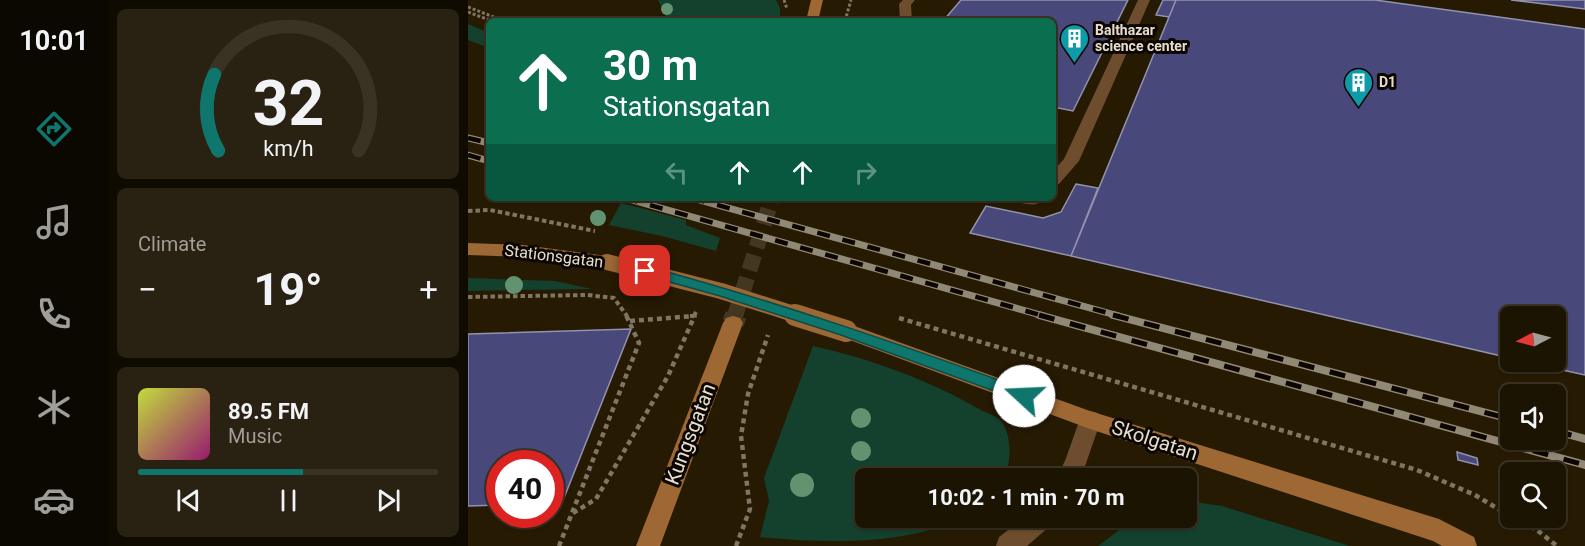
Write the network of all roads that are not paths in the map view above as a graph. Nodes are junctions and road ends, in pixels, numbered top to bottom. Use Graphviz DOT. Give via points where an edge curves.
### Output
graph roads {
  1 [pos="817,0"];
  2 [pos="909,0"];
  3 [pos="1144,0"];
  4 [pos="813,18"];
  5 [pos="906,18"];
  6 [pos="1056,177"];
  7 [pos="468,249"];
  8 [pos="733,323"];
  9 [pos="846,331"];
  10 [pos="1090,420"];
  11 [pos="1073,468"];
  12 [pos="1030,528"];
  13 [pos="648,546"];
  14 [pos="1008,546"];
  15 [pos="1465,546"];
  1 -- 4 [label="street"];
  2 -- 5 [label="street" via="905,4"];
  3 -- 6 [label="street" via="1071,160"];
  7 -- 9 [label="street, Stationsgatan, bridge" via="523,251 607,262 710,288"];
  8 -- 13 [label="street, Kungsgatan"];
  9 -- 10 [label="street, Skolgatan"];
  10 -- 11 [label="street"];
  10 -- 15 [label="street, Skolgatan" via="1439,531"];
  12 -- 14 [label="street"];
}
